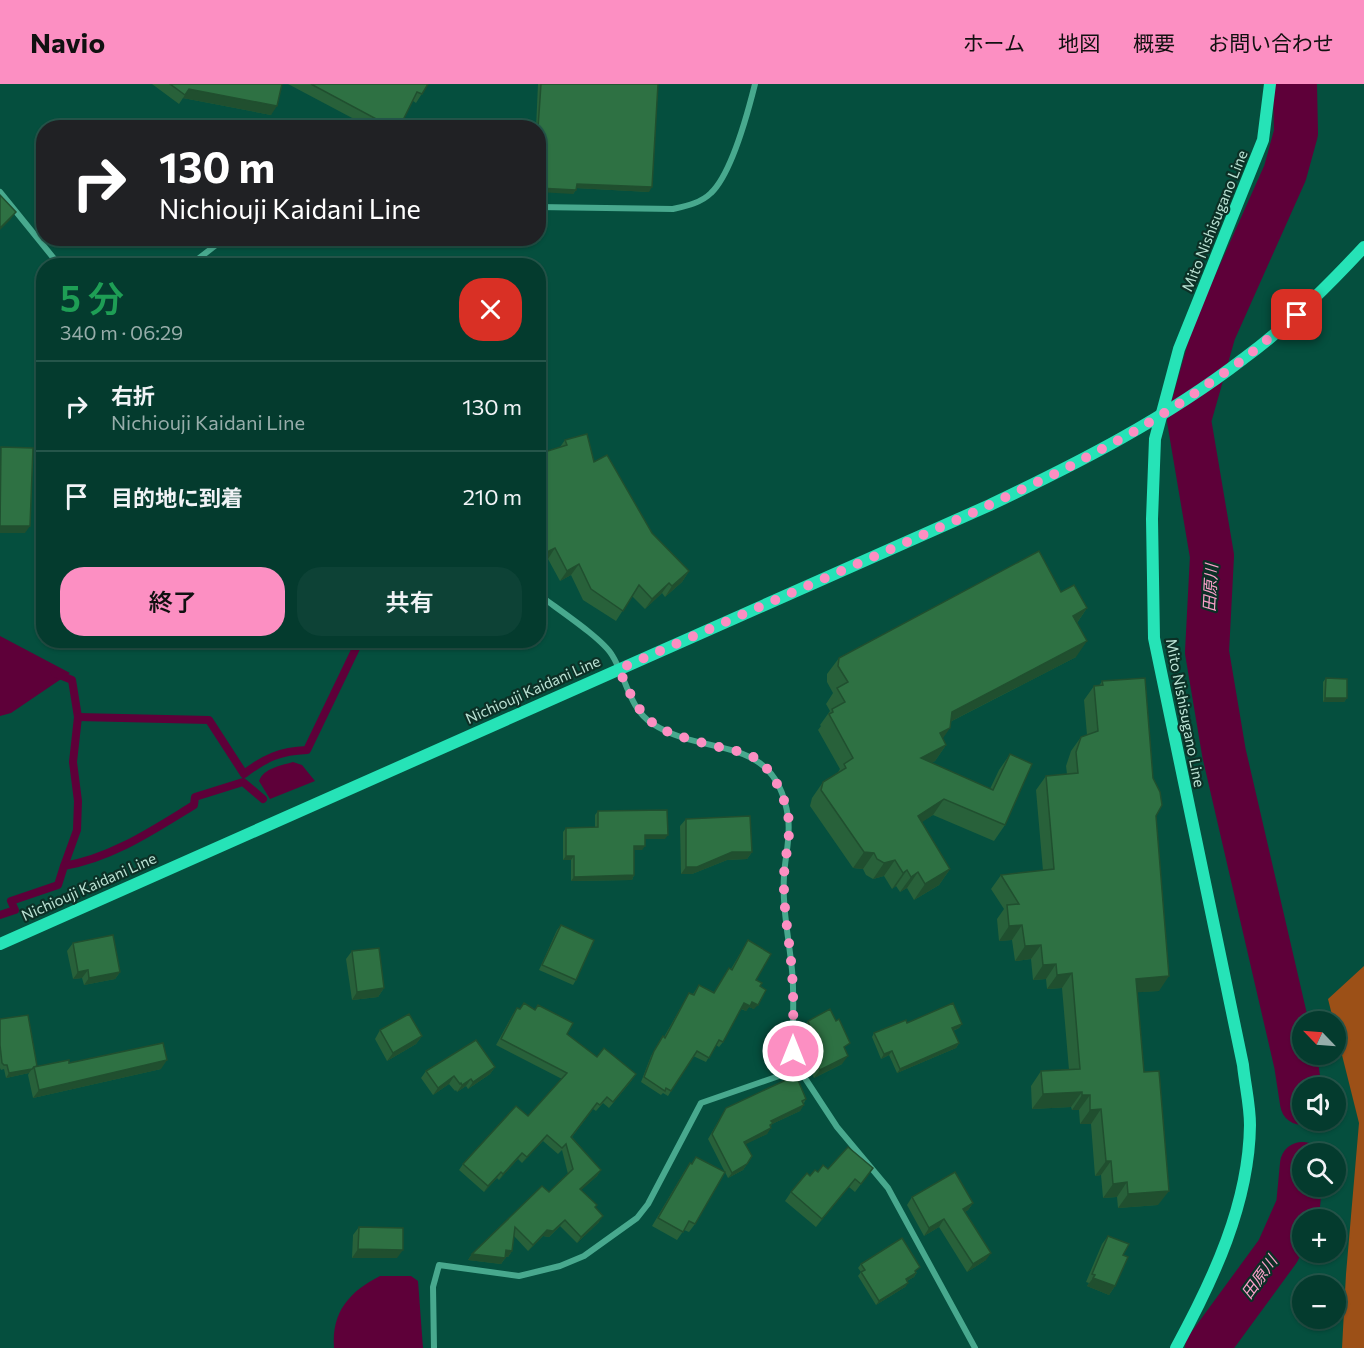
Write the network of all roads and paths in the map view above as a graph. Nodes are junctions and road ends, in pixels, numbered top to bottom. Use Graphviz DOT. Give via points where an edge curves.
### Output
graph roads {
  1 [pos="754,84"];
  2 [pos="1270,84"];
  3 [pos="0,192"];
  4 [pos="546,207"];
  5 [pos="36,236"];
  6 [pos="44,246"];
  7 [pos="215,246"];
  8 [pos="1364,247"];
  9 [pos="54,258"];
  10 [pos="199,258"];
  11 [pos="546,600"];
  12 [pos="619,669"];
  13 [pos="0,944"];
  14 [pos="799,1069"];
  15 [pos="434,1348"];
  16 [pos="975,1348"];
  17 [pos="1176,1348"];
  1 -- 4 [label="street" via="746,122 727,168 712,193 692,205"];
  2 -- 17 [label="main road, Mito Nishisugano Line" via="1263,140 1179,349 1155,439 1154,638 1243,1065 1250,1124 1243,1190 1219,1260"];
  3 -- 5 [label="street"];
  6 -- 9 [label="street"];
  7 -- 10 [label="street"];
  8 -- 12 [label="main road, Nichiouji Kaidani Line" via="1297,315 1244,359 1137,430 990,505"];
  11 -- 12 [label="street" via="611,653"];
  12 -- 13 [label="main road, Nichiouji Kaidani Line"];
  12 -- 14 [label="street" via="630,696 650,723 665,732 758,760 783,797 789,837 784,876 785,921 792,972 793,1051"];
  14 -- 15 [label="street" via="701,1102 648,1204 637,1218 584,1256 519,1276 439,1265 433,1287"];
  14 -- 16 [label="street" via="837,1127 888,1188"];
}
